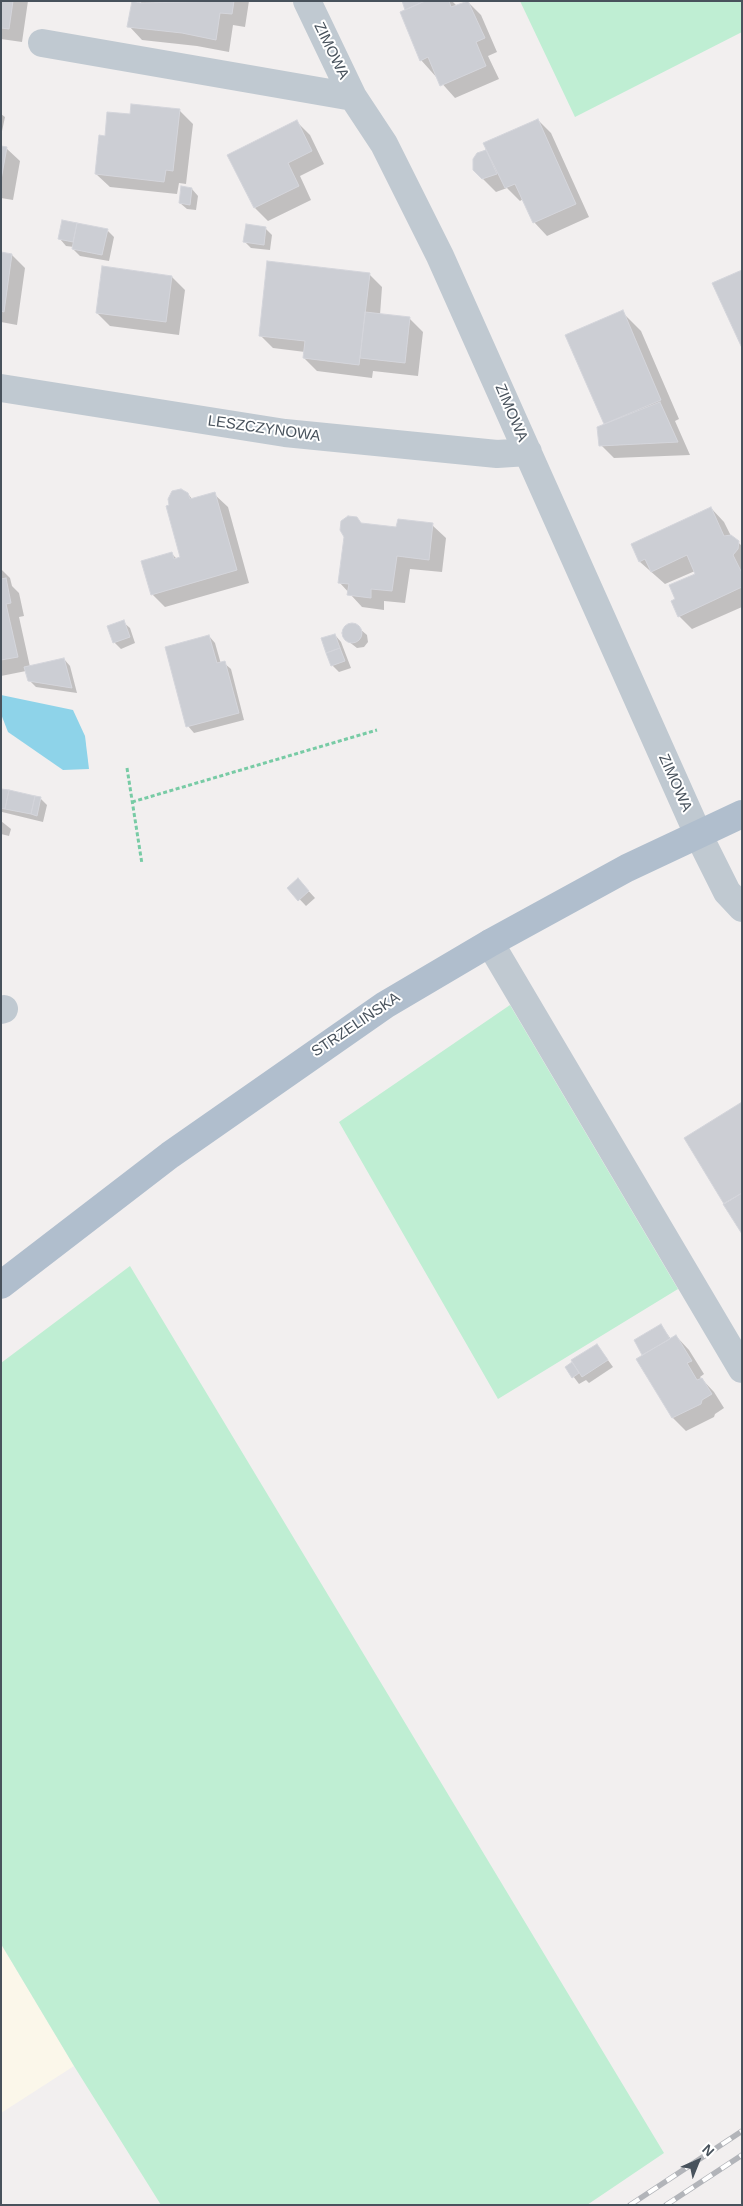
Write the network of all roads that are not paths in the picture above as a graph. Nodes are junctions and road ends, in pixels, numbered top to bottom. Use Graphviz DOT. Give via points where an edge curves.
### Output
graph roads {
  1 [pos="308,1"];
  2 [pos="42,43"];
  3 [pos="353,97"];
  4 [pos="1,388"];
  5 [pos="528,452"];
  6 [pos="742,814"];
  7 [pos="698,834"];
  8 [pos="742,908"];
  9 [pos="490,943"];
  10 [pos="1,1285"];
  11 [pos="742,1369"];
  1 -- 3 [label="street, ZIMOWA"];
  2 -- 3 [label="street"];
  3 -- 5 [label="street, ZIMOWA" via="384,144 440,256"];
  4 -- 5 [label="street, LESZCZYNOWA" via="285,434 497,454"];
  5 -- 7 [label="street, ZIMOWA"];
  6 -- 7 [label="main road, STRZELIŃSKA"];
  7 -- 8 [label="street, ZIMOWA" via="727,892"];
  7 -- 9 [label="main road, STRZELIŃSKA" via="626,868"];
  9 -- 10 [label="main road, STRZELIŃSKA" via="385,1005 262,1089 170,1154"];
  9 -- 11 [label="street"];
}
